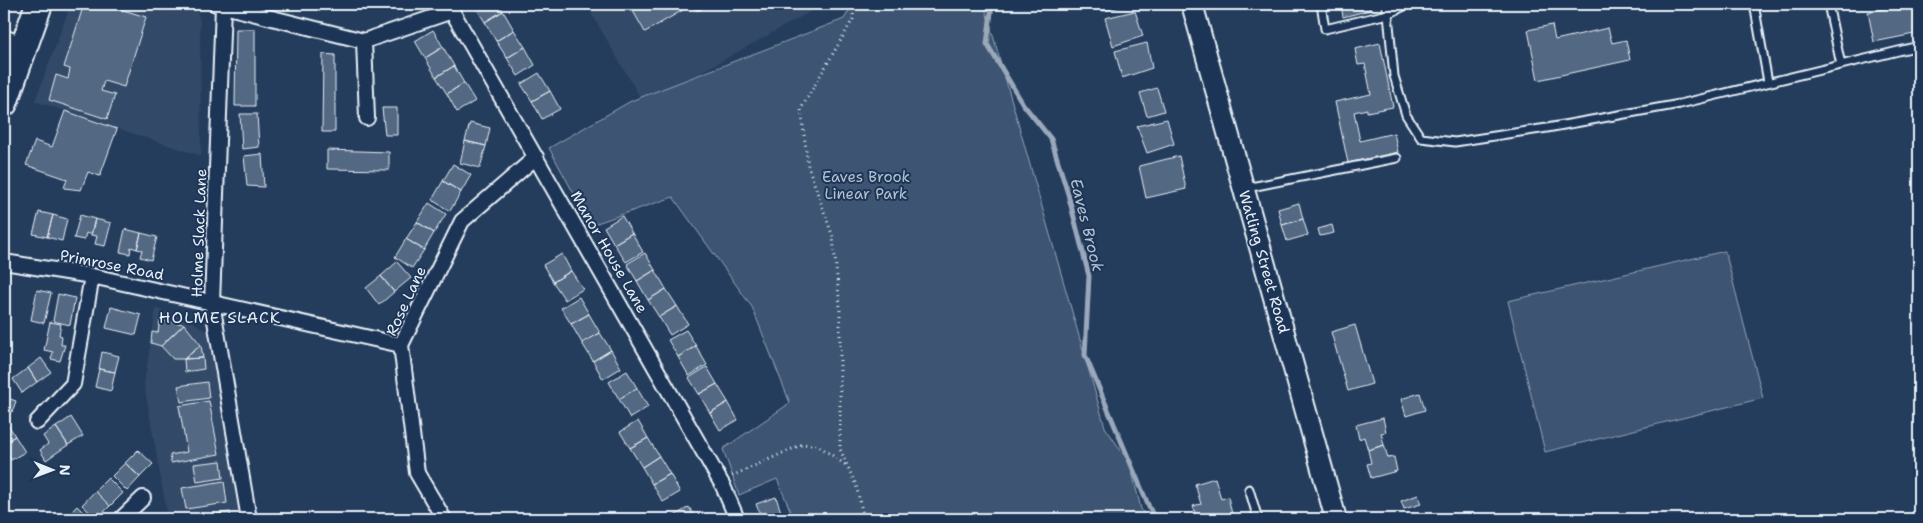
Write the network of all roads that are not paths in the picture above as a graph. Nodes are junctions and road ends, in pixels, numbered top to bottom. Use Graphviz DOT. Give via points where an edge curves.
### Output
graph roads {
  1 [pos="39,4"];
  2 [pos="1192,4"];
  3 [pos="1321,4"];
  4 [pos="1386,4"];
  5 [pos="1408,4"];
  6 [pos="1754,4"];
  7 [pos="1828,4"];
  8 [pos="220,5"];
  9 [pos="450,7"];
  10 [pos="1388,14"];
  11 [pos="14,41"];
  12 [pos="364,41"];
  13 [pos="1919,46"];
  14 [pos="1841,65"];
  15 [pos="1768,82"];
  16 [pos="4,103"];
  17 [pos="368,118"];
  18 [pos="536,157"];
  19 [pos="1397,158"];
  20 [pos="1243,188"];
  21 [pos="4,262"];
  22 [pos="92,276"];
  23 [pos="212,303"];
  24 [pos="401,345"];
  25 [pos="37,422"];
  26 [pos="1249,489"];
  27 [pos="143,498"];
  28 [pos="121,519"];
  29 [pos="249,519"];
  30 [pos="444,519"];
  31 [pos="737,519"];
  32 [pos="1258,519"];
  33 [pos="1336,519"];
  1 -- 11 [label="highway"];
  2 -- 20 [label="main road, Watling Street Road"];
  3 -- 10 [label="lane" via="1324,30"];
  4 -- 10 [label="lane"];
  5 -- 10 [label="lane"];
  6 -- 15 [label="lane"];
  7 -- 14 [label="lane"];
  8 -- 12 [label="street"];
  8 -- 23 [label="street, Holme Slack Lane"];
  9 -- 12 [label="street"];
  9 -- 18 [label="street, Manor House Lane"];
  10 -- 15 [label="lane" via="1394,76 1406,115 1421,138 1455,142 1538,130 1680,104"];
  11 -- 16 [label="highway"];
  12 -- 17 [label="street"];
  13 -- 14 [label="lane"];
  14 -- 15 [label="lane"];
  18 -- 24 [label="street, Rose Lane" via="462,221"];
  18 -- 31 [label="street, Manor House Lane" via="723,486"];
  19 -- 20 [label="lane"];
  20 -- 33 [label="main road, Watling Street Road"];
  21 -- 22 [label="street, Primrose Road"];
  22 -- 23 [label="street, Primrose Road"];
  22 -- 25 [label="street" via="73,384"];
  23 -- 24 [label="street, Primrose Road"];
  23 -- 29 [label="street, Holme Slack Lane"];
  24 -- 30 [label="street, Rose Lane" via="417,473"];
  26 -- 32 [label="lane"];
  27 -- 28 [label="street"];
}
